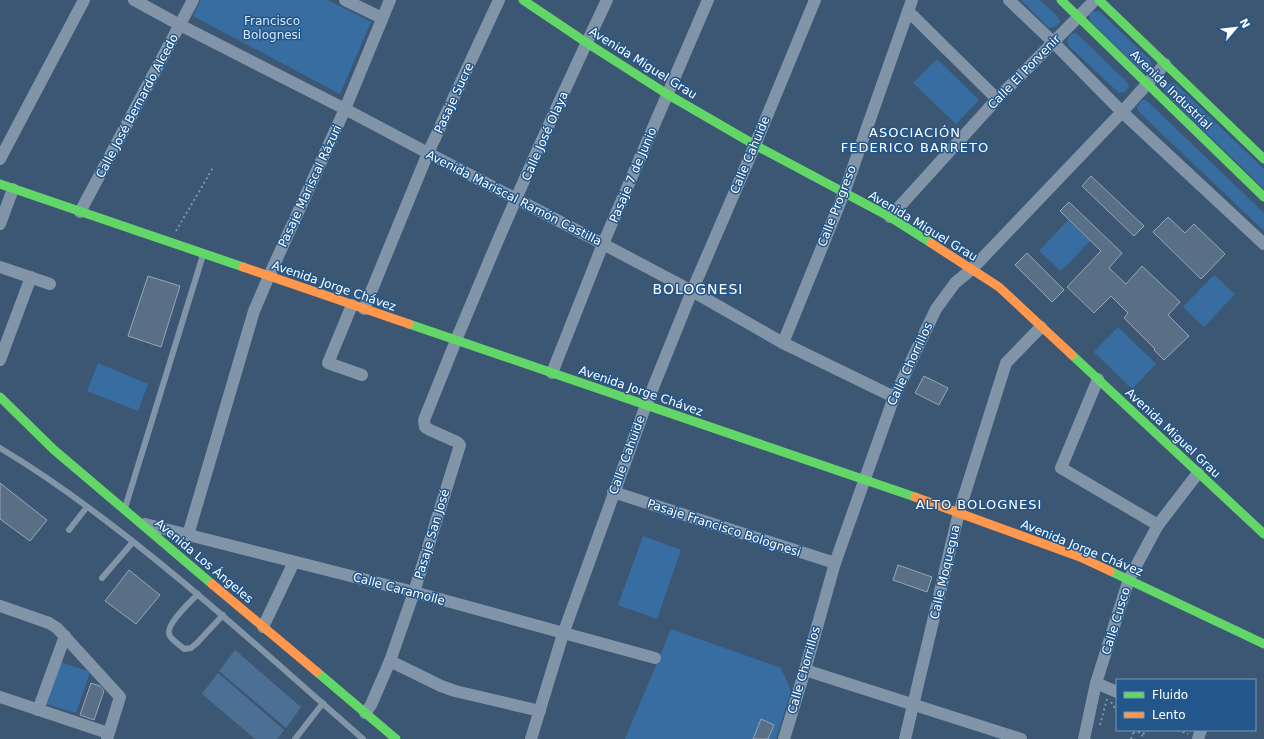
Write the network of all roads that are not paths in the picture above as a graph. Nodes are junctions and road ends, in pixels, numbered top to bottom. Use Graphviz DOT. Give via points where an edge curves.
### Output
graph roads {
  1 [pos="84,0"];
  2 [pos="134,0"];
  3 [pos="193,0"];
  4 [pos="345,0"];
  5 [pos="390,0"];
  6 [pos="499,0"];
  7 [pos="523,0"];
  8 [pos="607,0"];
  9 [pos="708,0"];
  10 [pos="815,0"];
  11 [pos="1009,0"];
  12 [pos="1061,0"];
  13 [pos="1095,0"];
  14 [pos="1099,0"];
  15 [pos="910,6"];
  16 [pos="1078,16"];
  17 [pos="382,18"];
  18 [pos="180,25"];
  19 [pos="1053,42"];
  20 [pos="587,43"];
  21 [pos="1166,64"];
  22 [pos="1148,85"];
  23 [pos="667,94"];
  24 [pos="997,100"];
  25 [pos="345,109"];
  26 [pos="1122,112"];
  27 [pos="756,145"];
  28 [pos="428,154"];
  29 [pos="0,159"];
  30 [pos="1264,159"];
  31 [pos="0,184"];
  32 [pos="13,189"];
  33 [pos="844,193"];
  34 [pos="1264,197"];
  35 [pos="516,199"];
  36 [pos="80,212"];
  37 [pos="890,217"];
  38 [pos="0,224"];
  39 [pos="603,244"];
  40 [pos="1264,244"];
  41 [pos="203,254"];
  42 [pos="0,267"];
  43 [pos="972,269"];
  44 [pos="269,276"];
  45 [pos="30,277"];
  46 [pos="50,284"];
  47 [pos="692,291"];
  48 [pos="358,307"];
  49 [pos="1041,327"];
  50 [pos="456,340"];
  51 [pos="782,343"];
  52 [pos="1,356"];
  53 [pos="552,373"];
  54 [pos="362,375"];
  55 [pos="1098,379"];
  56 [pos="0,397"];
  57 [pos="894,398"];
  58 [pos="646,405"];
  59 [pos="458,442"];
  60 [pos="0,448"];
  61 [pos="1198,473"];
  62 [pos="864,479"];
  63 [pos="613,492"];
  64 [pos="87,507"];
  65 [pos="124,510"];
  66 [pos="959,512"];
  67 [pos="142,524"];
  68 [pos="1158,525"];
  69 [pos="69,530"];
  70 [pos="1264,534"];
  71 [pos="188,535"];
  72 [pos="134,542"];
  73 [pos="294,562"];
  74 [pos="835,563"];
  75 [pos="102,578"];
  76 [pos="1129,579"];
  77 [pos="414,592"];
  78 [pos="198,594"];
  79 [pos="0,606"];
  80 [pos="222,615"];
  81 [pos="263,627"];
  82 [pos="563,634"];
  83 [pos="65,636"];
  84 [pos="1264,644"];
  85 [pos="655,658"];
  86 [pos="390,662"];
  87 [pos="805,670"];
  88 [pos="1096,683"];
  89 [pos="1116,692"];
  90 [pos="0,698"];
  91 [pos="323,703"];
  92 [pos="913,704"];
  93 [pos="38,710"];
  94 [pos="540,711"];
  95 [pos="365,713"];
  96 [pos="998,735"];
  97 [pos="108,736"];
  98 [pos="295,739"];
  99 [pos="363,739"];
  100 [pos="396,739"];
  101 [pos="531,739"];
  102 [pos="784,739"];
  103 [pos="905,739"];
  104 [pos="1021,739"];
  105 [pos="1084,739"];
  1 -- 29 [label="street"];
  2 -- 18 [label="street, Avenida Mariscal Ramón Castilla"];
  3 -- 18 [label="street, Calle José Bernardo Alcedo"];
  4 -- 17 [label="street"];
  5 -- 17 [label="street, Pasaje Mariscal Rázuri"];
  6 -- 28 [label="street, Pasaje Sucre"];
  7 -- 20 [label="street, Avenida Miguel Grau"];
  8 -- 20 [label="street, Calle José Olaya"];
  9 -- 23 [label="street, Pasaje 7 de Junio"];
  10 -- 27 [label="street, Calle Cahuide"];
  11 -- 19 [label="street"];
  12 -- 16 [label="street, Avenida Industrial"];
  13 -- 16 [label="street, Calle El Porvenir"];
  14 -- 21 [label="street, Avenida Industrial"];
  15 -- 24 [label="street"];
  15 -- 33 [label="street, Calle Progreso"];
  16 -- 19 [label="street, Calle El Porvenir"];
  16 -- 22 [label="street, Avenida Industrial"];
  17 -- 25 [label="street, Pasaje Mariscal Rázuri"];
  18 -- 25 [label="street, Avenida Mariscal Ramón Castilla"];
  18 -- 36 [label="street, Calle José Bernardo Alcedo"];
  19 -- 24 [label="street, Calle El Porvenir"];
  19 -- 26 [label="street"];
  20 -- 23 [label="street, Avenida Miguel Grau"];
  20 -- 35 [label="street, Calle José Olaya"];
  21 -- 22 [label="street, Calle Chorrillos"];
  21 -- 30 [label="street, Avenida Industrial"];
  22 -- 26 [label="street, Calle Chorrillos"];
  22 -- 34 [label="street, Avenida Industrial"];
  23 -- 27 [label="street, Avenida Miguel Grau"];
  23 -- 39 [label="street, Pasaje 7 de Junio"];
  24 -- 37 [label="street, Calle El Porvenir"];
  25 -- 28 [label="street, Avenida Mariscal Ramón Castilla"];
  25 -- 44 [label="street, Pasaje Mariscal Rázuri"];
  26 -- 40 [label="street"];
  26 -- 43 [label="street, Calle Chorrillos"];
  27 -- 33 [label="street, Avenida Miguel Grau"];
  27 -- 47 [label="street, Calle Cahuide"];
  28 -- 35 [label="street, Avenida Mariscal Ramón Castilla"];
  28 -- 48 [label="street, Pasaje Sucre"];
  31 -- 32 [label="street, Avenida Jorge Chávez"];
  32 -- 36 [label="street, Avenida Jorge Chávez"];
  32 -- 38 [label="street"];
  33 -- 37 [label="street, Avenida Miguel Grau"];
  33 -- 51 [label="street, Calle Progreso"];
  35 -- 39 [label="street, Avenida Mariscal Ramón Castilla"];
  35 -- 50 [label="street, Calle José Olaya"];
  36 -- 41 [label="street, Avenida Jorge Chávez"];
  37 -- 43 [label="street, Avenida Miguel Grau"];
  39 -- 47 [label="street, Avenida Mariscal Ramón Castilla"];
  39 -- 53 [label="street, Pasaje 7 de Junio"];
  41 -- 44 [label="street, Avenida Jorge Chávez"];
  41 -- 65 [label="lane"];
  42 -- 45 [label="street"];
  43 -- 49 [label="street, Avenida Miguel Grau" via="999,287"];
  43 -- 57 [label="street, Calle Chorrillos" via="955,283 936,309"];
  44 -- 48 [label="street, Avenida Jorge Chávez"];
  44 -- 71 [label="street, Pasaje Mariscal Rázuri" via="254,311"];
  45 -- 46 [label="street"];
  45 -- 52 [label="street"];
  47 -- 51 [label="street, Avenida Mariscal Ramón Castilla"];
  47 -- 58 [label="street, Calle Cahuide"];
  48 -- 50 [label="street, Avenida Jorge Chávez"];
  48 -- 54 [label="street, Pasaje Sucre" via="328,363"];
  49 -- 55 [label="street, Avenida Miguel Grau"];
  49 -- 66 [label="street, Calle Moquegua" via="1006,364"];
  50 -- 53 [label="street, Avenida Jorge Chávez"];
  50 -- 59 [label="street, Calle José Olaya" via="424,420 425,427"];
  51 -- 57 [label="street, Avenida Mariscal Ramón Castilla"];
  53 -- 58 [label="street, Avenida Jorge Chávez"];
  55 -- 61 [label="street, Avenida Miguel Grau"];
  55 -- 68 [label="street" via="1061,468"];
  56 -- 65 [label="street, Avenida Los Ángeles" via="44,442"];
  57 -- 62 [label="street, Calle Chorrillos"];
  58 -- 62 [label="street, Avenida Jorge Chávez"];
  58 -- 63 [label="street, Calle Cahuide"];
  59 -- 77 [label="street, Pasaje San José" via="460,445"];
  60 -- 64 [label="lane" via="41,473"];
  61 -- 68 [label="street, Calle Cusco"];
  61 -- 70 [label="street, Avenida Miguel Grau"];
  62 -- 66 [label="street, Avenida Jorge Chávez"];
  62 -- 74 [label="street, Calle Chorrillos"];
  63 -- 74 [label="street, Pasaje Francisco Bolognesi"];
  63 -- 82 [label="street, Calle Cahuide"];
  64 -- 69 [label="lane"];
  64 -- 72 [label="lane"];
  65 -- 67 [label="street, Avenida Los Ángeles"];
  66 -- 76 [label="street, Avenida Jorge Chávez" via="1080,557"];
  66 -- 92 [label="street, Calle Moquegua"];
  67 -- 71 [label="street, Calle Caramolle"];
  67 -- 81 [label="street, Avenida Los Ángeles"];
  68 -- 76 [label="street, Calle Cusco"];
  71 -- 73 [label="street, Calle Caramolle"];
  72 -- 75 [label="lane"];
  72 -- 78 [label="lane"];
  73 -- 77 [label="street, Calle Caramolle"];
  73 -- 81 [label="street"];
  74 -- 87 [label="street, Calle Chorrillos"];
  76 -- 84 [label="street, Avenida Jorge Chávez"];
  76 -- 88 [label="street, Calle Cusco"];
  77 -- 82 [label="street, Calle Caramolle"];
  77 -- 86 [label="street, Pasaje San José"];
  78 -- 80 [label="lane"];
  78 -- 80 [label="lane" via="171,624 168,631 184,649 191,648 197,643"];
  79 -- 83 [label="street" via="49,624"];
  80 -- 91 [label="lane"];
  81 -- 95 [label="street, Avenida Los Ángeles"];
  82 -- 85 [label="street, Calle Caramolle"];
  82 -- 94 [label="street, Calle Cahuide"];
  83 -- 93 [label="street"];
  83 -- 97 [label="street" via="120,697"];
  86 -- 94 [label="street" via="455,691"];
  86 -- 95 [label="street, Pasaje San José"];
  87 -- 92 [label="street"];
  87 -- 102 [label="street, Calle Chorrillos"];
  88 -- 89 [label="street"];
  88 -- 105 [label="street, Calle Cusco"];
  90 -- 93 [label="street"];
  91 -- 98 [label="lane"];
  91 -- 99 [label="lane"];
  92 -- 96 [label="street"];
  92 -- 103 [label="street, Calle Moquegua"];
  93 -- 97 [label="street"];
  94 -- 101 [label="street, Calle Cahuide"];
  95 -- 100 [label="street, Avenida Los Ángeles"];
  96 -- 104 [label="street"];
}
